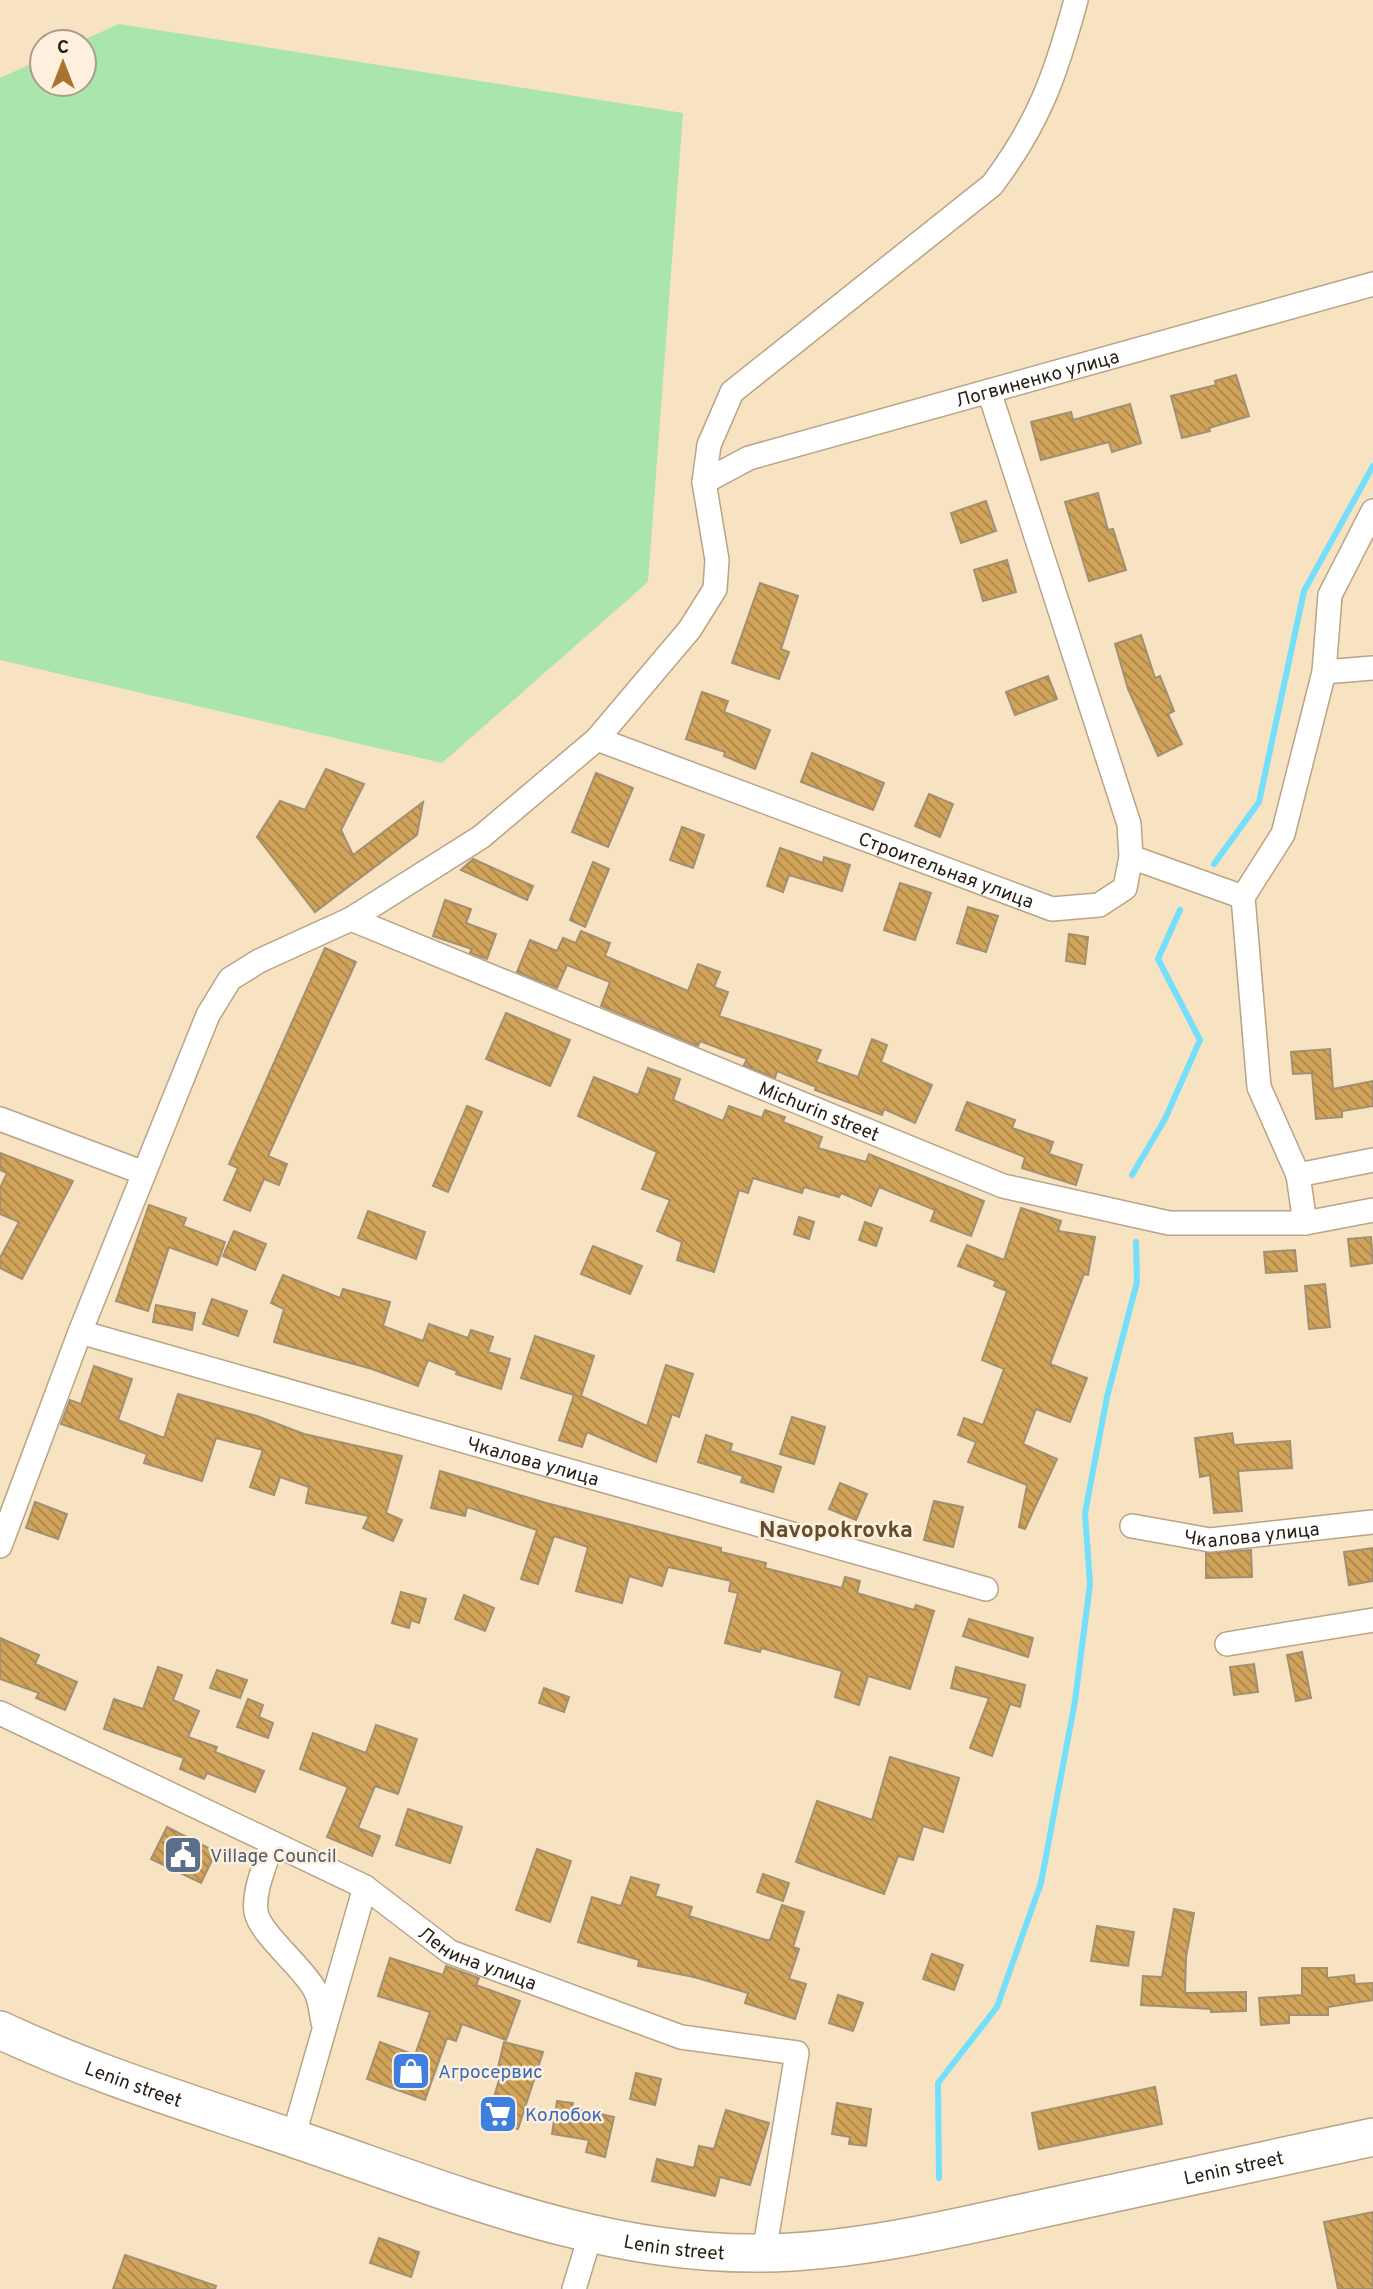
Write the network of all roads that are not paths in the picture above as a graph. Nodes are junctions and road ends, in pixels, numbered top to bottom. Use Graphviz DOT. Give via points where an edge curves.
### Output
graph roads {
  1 [pos="1076,0"];
  2 [pos="1373,284"];
  3 [pos="989,391"];
  4 [pos="704,482"];
  5 [pos="1373,512"];
  6 [pos="1373,668"];
  7 [pos="1324,672"];
  8 [pos="597,739"];
  9 [pos="1130,857"];
  10 [pos="1243,897"];
  11 [pos="351,919"];
  12 [pos="0,1119"];
  13 [pos="1373,1160"];
  14 [pos="144,1173"];
  15 [pos="1298,1175"];
  16 [pos="1373,1210"];
  17 [pos="1305,1223"];
  18 [pos="80,1332"];
  19 [pos="1373,1521"];
  20 [pos="1132,1526"];
  21 [pos="0,1546"];
  22 [pos="986,1589"];
  23 [pos="1373,1620"];
  24 [pos="1227,1644"];
  25 [pos="0,1713"];
  26 [pos="272,1843"];
  27 [pos="365,1887"];
  28 [pos="323,2024"];
  29 [pos="0,2030"];
  30 [pos="1373,2137"];
  31 [pos="293,2138"];
  32 [pos="591,2233"];
  33 [pos="764,2253"];
  34 [pos="574,2289"];
  1 -- 4 [label="street" via="1056,72 1023,144 992,185 732,392 709,445"];
  2 -- 3 [label="street, Логвиненко улица"];
  3 -- 4 [label="street, Логвиненко улица" via="749,458"];
  3 -- 9 [label="street, Строительная улица" via="1129,824"];
  4 -- 8 [label="street" via="716,560 715,589 690,629"];
  5 -- 7 [label="street" via="1330,595"];
  6 -- 7 [label="street"];
  7 -- 10 [label="street" via="1283,834"];
  8 -- 9 [label="street, Строительная улица" via="1052,909 1098,905 1125,888"];
  8 -- 11 [label="street" via="481,837"];
  9 -- 10 [label="street"];
  10 -- 15 [label="street" via="1259,1087"];
  11 -- 14 [label="street" via="230,979 208,1015"];
  11 -- 17 [label="street, Michurin street" via="1003,1186 1169,1223"];
  12 -- 14 [label="street"];
  13 -- 15 [label="street"];
  14 -- 18 [label="street"];
  15 -- 17 [label="street"];
  16 -- 17 [label="street, Michurin street"];
  18 -- 21 [label="street"];
  18 -- 22 [label="street, Чкалова улица"];
  19 -- 20 [label="street, Чкалова улица" via="1210,1539"];
  23 -- 24 [label="street"];
  25 -- 26 [label="street, Ленина улица"];
  26 -- 27 [label="street, Ленина улица"];
  26 -- 28 [label="street" via="256,1913 262,1928 317,1991"];
  27 -- 28 [label="street"];
  27 -- 33 [label="street, Ленина улица" via="450,1952 681,2038 797,2053"];
  28 -- 31 [label="street"];
  29 -- 31 [label="main road, Lenin street" via="135,2086"];
  30 -- 33 [label="main road, Lenin street" via="981,2222 815,2250"];
  31 -- 32 [label="main road, Lenin street" via="491,2206"];
  32 -- 33 [label="main road, Lenin street" via="671,2249"];
  32 -- 34 [label="street"];
}
